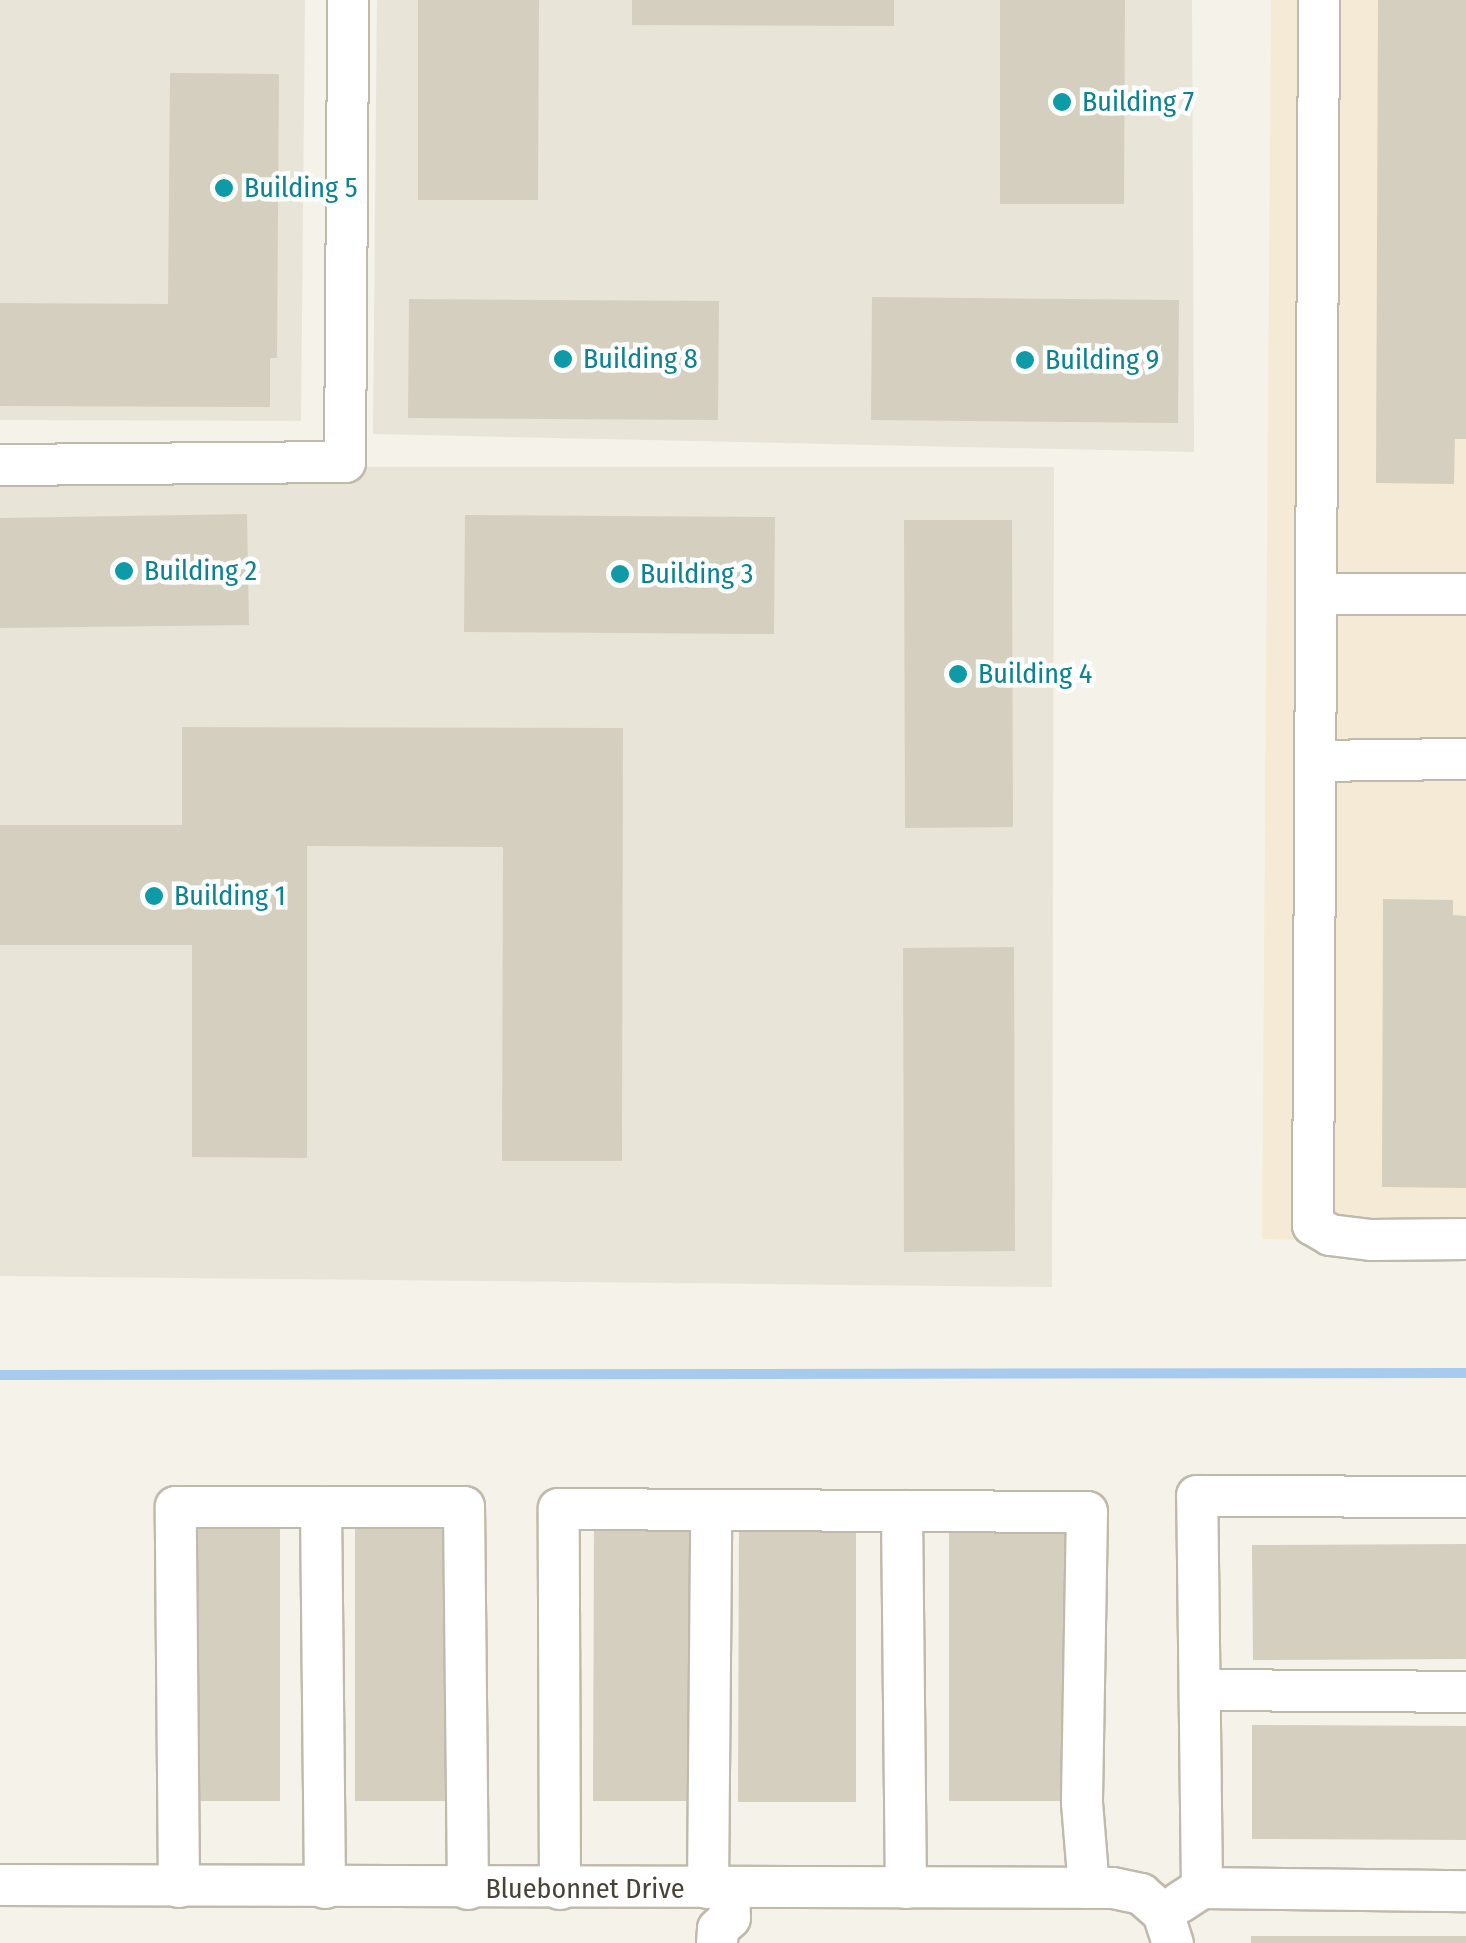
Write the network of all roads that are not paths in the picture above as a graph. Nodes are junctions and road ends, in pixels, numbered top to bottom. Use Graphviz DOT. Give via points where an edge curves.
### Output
graph roads {
  1 [pos="348,0"];
  2 [pos="1320,0"];
  3 [pos="0,465"];
  4 [pos="1316,594"];
  5 [pos="1466,594"];
  6 [pos="1466,760"];
  7 [pos="1315,761"];
  8 [pos="1466,1240"];
  9 [pos="1466,1497"];
  10 [pos="321,1507"];
  11 [pos="711,1510"];
  12 [pos="902,1511"];
  13 [pos="1200,1690"];
  14 [pos="1466,1692"];
  15 [pos="0,1886"];
  16 [pos="179,1887"];
  17 [pos="325,1888"];
  18 [pos="906,1888"];
  19 [pos="1089,1888"];
  20 [pos="1202,1888"];
  21 [pos="468,1889"];
  22 [pos="560,1889"];
  23 [pos="1466,1890"];
  24 [pos="726,1916"];
  25 [pos="1168,1928"];
  1 -- 3 [label="street" via="345,462"];
  2 -- 4 [label="street"];
  4 -- 5 [label="street"];
  4 -- 7 [label="street"];
  6 -- 7 [label="street"];
  7 -- 8 [label="street" via="1313,1225 1330,1236"];
  9 -- 13 [label="street" via="1197,1496"];
  10 -- 16 [label="street" via="176,1507"];
  10 -- 17 [label="street"];
  10 -- 21 [label="street" via="464,1507"];
  11 -- 12 [label="street"];
  11 -- 22 [label="street" via="559,1509"];
  11 -- 24 [label="street"];
  12 -- 18 [label="street"];
  12 -- 19 [label="street" via="1086,1512 1082,1803"];
  13 -- 14 [label="street"];
  13 -- 20 [label="street"];
  15 -- 16 [label="street, Bluebonnet Drive"];
  16 -- 17 [label="street, Bluebonnet Drive"];
  17 -- 21 [label="street, Bluebonnet Drive"];
  18 -- 19 [label="street, Bluebonnet Drive"];
  18 -- 24 [label="street, Bluebonnet Drive"];
  19 -- 25 [label="street, Bluebonnet Drive" via="1141,1894"];
  20 -- 23 [label="street"];
  20 -- 25 [label="street"];
  21 -- 22 [label="street, Bluebonnet Drive"];
  22 -- 24 [label="street, Bluebonnet Drive"];
}
